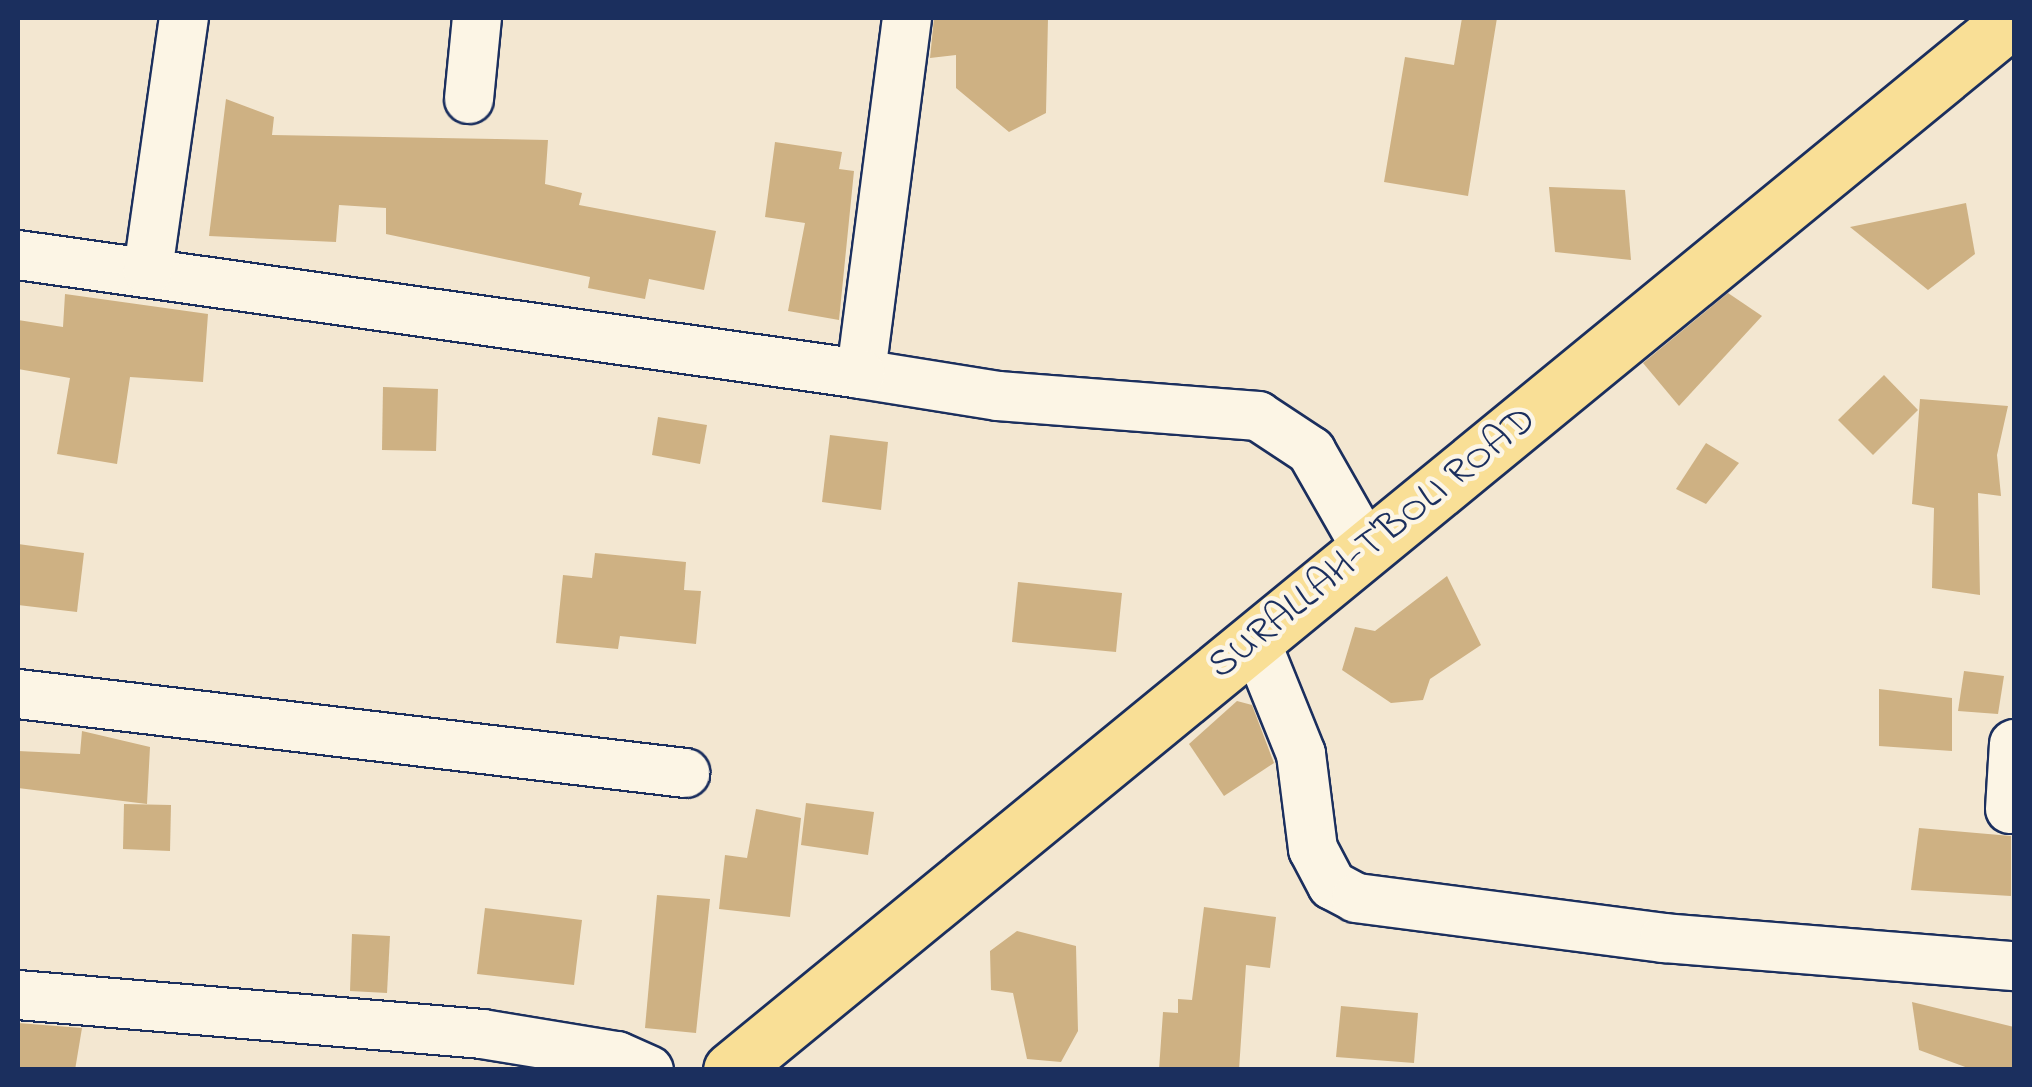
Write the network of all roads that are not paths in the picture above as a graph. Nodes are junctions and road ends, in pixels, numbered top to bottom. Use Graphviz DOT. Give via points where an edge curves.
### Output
graph roads {
  1 [pos="184,18"];
  2 [pos="477,18"];
  3 [pos="907,18"];
  4 [pos="2014,18"];
  5 [pos="470,100"];
  6 [pos="18,255"];
  7 [pos="148,270"];
  8 [pos="861,374"];
  9 [pos="1367,548"];
  10 [pos="1254,640"];
  11 [pos="18,694"];
  12 [pos="2014,744"];
  13 [pos="685,773"];
  14 [pos="2010,810"];
  15 [pos="2014,966"];
  16 [pos="18,995"];
  17 [pos="649,1070"];
  18 [pos="731,1070"];
  1 -- 7 [label="street"];
  2 -- 5 [label="street"];
  3 -- 8 [label="street"];
  4 -- 9 [label="main road, SURALLAH-T'BOLI ROAD"];
  6 -- 7 [label="street"];
  7 -- 8 [label="street"];
  8 -- 9 [label="street" via="998,396 1258,416 1311,451"];
  9 -- 10 [label="main road, SURALLAH-T'BOLI ROAD"];
  10 -- 15 [label="street" via="1301,754 1312,848 1332,886 1356,898 1645,936"];
  10 -- 18 [label="main road, SURALLAH-T'BOLI ROAD"];
  11 -- 13 [label="street"];
  12 -- 14 [label="street"];
  16 -- 17 [label="street" via="482,1034 618,1056"];
}
